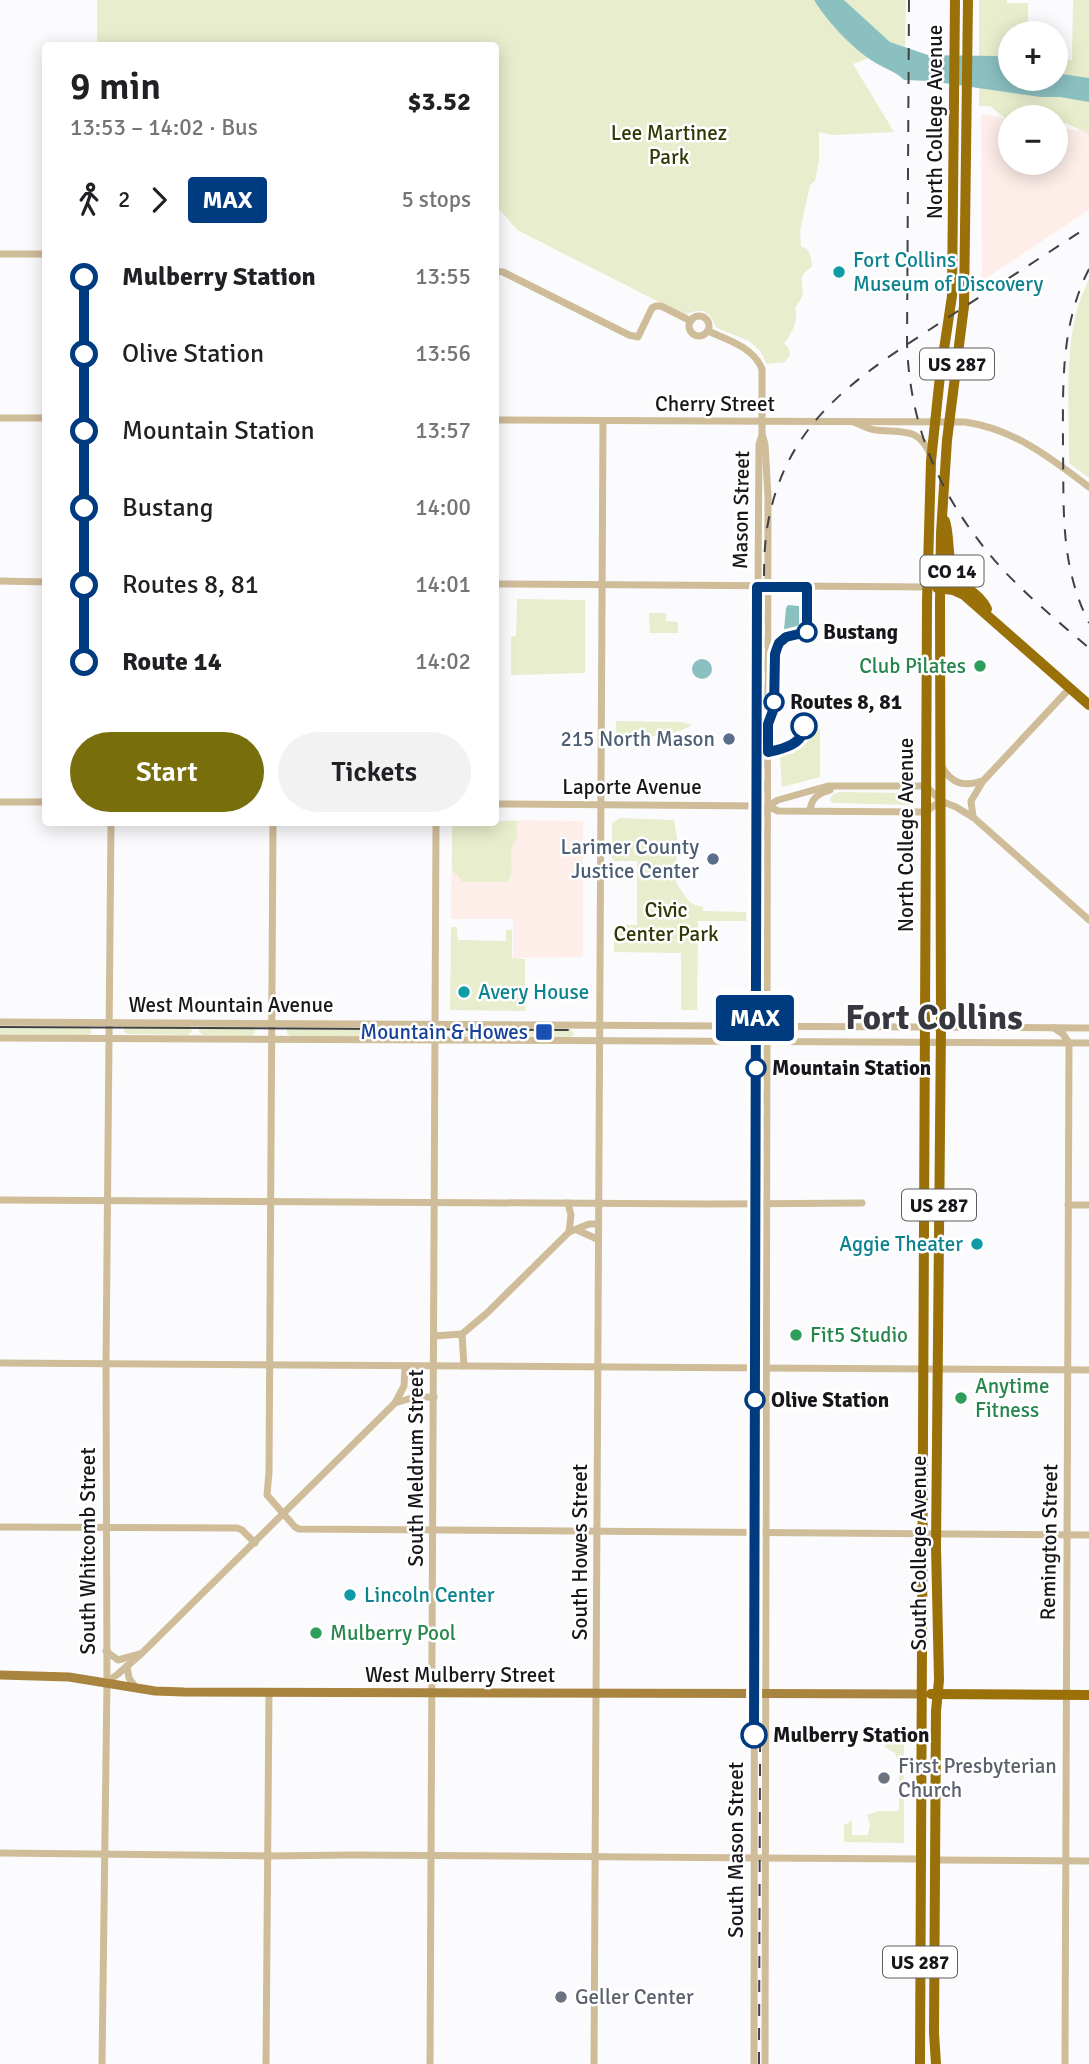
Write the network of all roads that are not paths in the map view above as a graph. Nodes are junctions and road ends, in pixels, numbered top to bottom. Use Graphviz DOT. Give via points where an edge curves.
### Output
graph roads {
  1 [pos="955,0"];
  2 [pos="968,0"];
  3 [pos="0,254"];
  4 [pos="42,254"];
  5 [pos="499,272"];
  6 [pos="691,321"];
  7 [pos="708,331"];
  8 [pos="0,418"];
  9 [pos="42,418"];
  10 [pos="499,420"];
  11 [pos="603,421"];
  12 [pos="762,421"];
  13 [pos="850,421"];
  14 [pos="935,421"];
  15 [pos="949,421"];
  16 [pos="762,434"];
  17 [pos="932,456"];
  18 [pos="1089,487"];
  19 [pos="943,512"];
  20 [pos="0,581"];
  21 [pos="42,582"];
  22 [pos="499,584"];
  23 [pos="601,585"];
  24 [pos="757,587"];
  25 [pos="769,587"];
  26 [pos="927,587"];
  27 [pos="941,588"];
  28 [pos="990,617"];
  29 [pos="1070,688"];
  30 [pos="1089,705"];
  31 [pos="942,766"];
  32 [pos="983,781"];
  33 [pos="865,785"];
  34 [pos="926,786"];
  35 [pos="941,801"];
  36 [pos="0,802"];
  37 [pos="42,802"];
  38 [pos="499,804"];
  39 [pos="600,805"];
  40 [pos="757,806"];
  41 [pos="768,806"];
  42 [pos="810,811"];
  43 [pos="925,812"];
  44 [pos="974,818"];
  45 [pos="111,826"];
  46 [pos="273,826"];
  47 [pos="436,826"];
  48 [pos="1089,908"];
  49 [pos="1086,917"];
  50 [pos="0,1022"];
  51 [pos="109,1022"];
  52 [pos="271,1023"];
  53 [pos="435,1024"];
  54 [pos="755,1025"];
  55 [pos="767,1025"];
  56 [pos="599,1026"];
  57 [pos="925,1027"];
  58 [pos="941,1027"];
  59 [pos="1053,1028"];
  60 [pos="1089,1028"];
  61 [pos="0,1038"];
  62 [pos="109,1038"];
  63 [pos="271,1039"];
  64 [pos="435,1040"];
  65 [pos="599,1040"];
  66 [pos="755,1041"];
  67 [pos="767,1041"];
  68 [pos="924,1042"];
  69 [pos="941,1042"];
  70 [pos="1069,1043"];
  71 [pos="1089,1043"];
  72 [pos="0,1200"];
  73 [pos="107,1200"];
  74 [pos="271,1201"];
  75 [pos="435,1202"];
  76 [pos="568,1203"];
  77 [pos="598,1203"];
  78 [pos="756,1203"];
  79 [pos="766,1203"];
  80 [pos="862,1203"];
  81 [pos="1068,1205"];
  82 [pos="1089,1205"];
  83 [pos="597,1224"];
  84 [pos="572,1231"];
  85 [pos="597,1239"];
  86 [pos="462,1334"];
  87 [pos="434,1336"];
  88 [pos="0,1363"];
  89 [pos="106,1364"];
  90 [pos="269,1365"];
  91 [pos="405,1366"];
  92 [pos="434,1366"];
  93 [pos="464,1366"];
  94 [pos="598,1367"];
  95 [pos="755,1367"];
  96 [pos="766,1368"];
  97 [pos="923,1369"];
  98 [pos="938,1369"];
  99 [pos="1069,1370"];
  100 [pos="1089,1370"];
  101 [pos="434,1397"];
  102 [pos="395,1403"];
  103 [pos="283,1515"];
  104 [pos="0,1527"];
  105 [pos="105,1527"];
  106 [pos="433,1529"];
  107 [pos="597,1531"];
  108 [pos="754,1531"];
  109 [pos="765,1531"];
  110 [pos="923,1533"];
  111 [pos="937,1533"];
  112 [pos="1067,1534"];
  113 [pos="1089,1535"];
  114 [pos="255,1543"];
  115 [pos="106,1651"];
  116 [pos="141,1654"];
  117 [pos="127,1666"];
  118 [pos="0,1675"];
  119 [pos="107,1682"];
  120 [pos="136,1688"];
  121 [pos="269,1692"];
  122 [pos="433,1692"];
  123 [pos="597,1693"];
  124 [pos="754,1693"];
  125 [pos="765,1693"];
  126 [pos="922,1694"];
  127 [pos="938,1694"];
  128 [pos="1066,1695"];
  129 [pos="1089,1695"];
  130 [pos="922,1797"];
  131 [pos="0,1853"];
  132 [pos="103,1853"];
  133 [pos="268,1856"];
  134 [pos="431,1856"];
  135 [pos="595,1857"];
  136 [pos="754,1858"];
  137 [pos="764,1858"];
  138 [pos="920,1859"];
  139 [pos="935,1860"];
  140 [pos="1065,1861"];
  141 [pos="1089,1861"];
  142 [pos="934,1931"];
  143 [pos="102,2064"];
  144 [pos="266,2064"];
  145 [pos="430,2064"];
  146 [pos="594,2064"];
  147 [pos="754,2064"];
  148 [pos="765,2064"];
  149 [pos="919,2064"];
  150 [pos="936,2064"];
  151 [pos="1065,2064"];
  1 -- 14 [label="highway, North College Avenue / US 287" via="952,296"];
  2 -- 15 [label="highway, North College Avenue / US 287" via="964,306"];
  3 -- 4 [label="street"];
  5 -- 6 [label="street" via="638,337 656,306"];
  6 -- 7 [label="street" via="695,334"];
  6 -- 7 [label="street" via="704,317"];
  7 -- 12 [label="street, Mason Street" via="747,349 758,360"];
  8 -- 9 [label="street"];
  10 -- 11 [label="street, Cherry Street"];
  11 -- 12 [label="street, Cherry Street"];
  11 -- 23 [label="street, South Howes Street"];
  12 -- 13 [label="street, Cherry Street"];
  12 -- 16 [label="street, Mason Street"];
  13 -- 14 [label="street, Cherry Street"];
  13 -- 17 [label="street" via="911,433 924,442"];
  14 -- 15 [label="street, Cherry Street"];
  14 -- 17 [label="highway, North College Avenue / US 287"];
  15 -- 18 [label="street, Cherry Street" via="978,424 1013,436"];
  15 -- 19 [label="highway, North College Avenue / US 287"];
  16 -- 24 [label="street, Mason Street"];
  16 -- 25 [label="street, Mason Street"];
  17 -- 26 [label="highway, North College Avenue / US 287"];
  19 -- 27 [label="highway, North College Avenue / US 287"];
  19 -- 28 [label="highway, CO 14" via="952,570 984,604"];
  20 -- 21 [label="street"];
  22 -- 23 [label="street"];
  23 -- 24 [label="street"];
  23 -- 39 [label="street, South Howes Street"];
  24 -- 25 [label="street"];
  24 -- 40 [label="street, South Mason Street"];
  25 -- 26 [label="street"];
  25 -- 41 [label="street, Mason Street"];
  26 -- 27 [label="highway"];
  26 -- 34 [label="highway, North College Avenue / US 287"];
  27 -- 28 [label="highway, CO 14" via="960,593"];
  27 -- 31 [label="highway, North College Avenue / US 287"];
  28 -- 29 [label="highway, CO 14"];
  29 -- 30 [label="highway, CO 14"];
  29 -- 32 [label="street"];
  31 -- 32 [label="street" via="960,784"];
  31 -- 35 [label="highway, North College Avenue / US 287"];
  32 -- 44 [label="street" via="971,801"];
  33 -- 34 [label="street, Laporte Avenue"];
  33 -- 41 [label="street, Laporte Avenue" via="817,788"];
  33 -- 42 [label="street" via="821,793 810,804"];
  34 -- 35 [label="street"];
  34 -- 43 [label="highway, North College Avenue / US 287"];
  35 -- 43 [label="street"];
  35 -- 44 [label="street"];
  35 -- 58 [label="highway, North College Avenue / US 287"];
  36 -- 37 [label="street"];
  38 -- 39 [label="street, Laporte Avenue"];
  39 -- 40 [label="street, Laporte Avenue"];
  39 -- 56 [label="street, South Howes Street"];
  40 -- 41 [label="street, Laporte Avenue"];
  40 -- 54 [label="street, South Mason Street"];
  41 -- 42 [label="street, Laporte Avenue" via="778,811"];
  41 -- 55 [label="street, South Mason Street"];
  42 -- 43 [label="street, Laporte Avenue"];
  43 -- 57 [label="highway, North College Avenue / US 287"];
  44 -- 49 [label="street"];
  45 -- 51 [label="street, South Whitcomb Street"];
  46 -- 52 [label="street"];
  47 -- 53 [label="street, South Meldrum Street"];
  48 -- 49 [label="street"];
  50 -- 51 [label="street, West Mountain Avenue"];
  51 -- 52 [label="street, West Mountain Avenue"];
  51 -- 62 [label="street, South Whitcomb Street"];
  52 -- 53 [label="street, West Mountain Avenue"];
  52 -- 63 [label="street"];
  53 -- 56 [label="street, West Mountain Avenue"];
  53 -- 64 [label="street, South Meldrum Street"];
  54 -- 55 [label="street, West Mountain Avenue"];
  54 -- 56 [label="street, West Mountain Avenue"];
  54 -- 66 [label="street, South Mason Street"];
  55 -- 57 [label="street, West Mountain Avenue"];
  55 -- 67 [label="street, South Mason Street"];
  56 -- 65 [label="street, South Howes Street"];
  57 -- 58 [label="street, West Mountain Avenue"];
  57 -- 68 [label="highway, North College Avenue / US 287"];
  58 -- 59 [label="street, West Mountain Avenue"];
  58 -- 69 [label="highway, North College Avenue / US 287"];
  59 -- 60 [label="street, West Mountain Avenue"];
  59 -- 70 [label="street"];
  61 -- 62 [label="street, West Mountain Avenue"];
  62 -- 63 [label="street, West Mountain Avenue"];
  62 -- 73 [label="street, South Whitcomb Street"];
  63 -- 64 [label="street, West Mountain Avenue"];
  63 -- 74 [label="street"];
  64 -- 65 [label="street, West Mountain Avenue"];
  64 -- 75 [label="street, South Meldrum Street"];
  65 -- 66 [label="street, West Mountain Avenue"];
  65 -- 77 [label="street, South Howes Street"];
  66 -- 67 [label="street, West Mountain Avenue"];
  66 -- 78 [label="street, South Mason Street"];
  67 -- 68 [label="street, West Mountain Avenue"];
  67 -- 79 [label="street, South Mason Street"];
  68 -- 69 [label="street, West Mountain Avenue"];
  68 -- 97 [label="highway, South College Avenue / US 287"];
  69 -- 70 [label="street, West Mountain Avenue"];
  69 -- 98 [label="highway, South College Avenue / US 287"];
  70 -- 71 [label="street, West Mountain Avenue"];
  70 -- 81 [label="street, Remington Street"];
  72 -- 73 [label="street"];
  73 -- 74 [label="street"];
  73 -- 89 [label="street, South Whitcomb Street"];
  74 -- 75 [label="street"];
  74 -- 90 [label="street"];
  75 -- 76 [label="street"];
  75 -- 87 [label="street, South Meldrum Street"];
  76 -- 77 [label="street"];
  76 -- 84 [label="street"];
  77 -- 78 [label="street"];
  77 -- 83 [label="street, South Howes Street"];
  78 -- 79 [label="street"];
  78 -- 95 [label="street, South Mason Street"];
  79 -- 80 [label="street"];
  79 -- 96 [label="street, South Mason Street"];
  81 -- 82 [label="street"];
  81 -- 99 [label="street, Remington Street"];
  83 -- 84 [label="street"];
  83 -- 85 [label="street, South Howes Street"];
  84 -- 85 [label="street"];
  84 -- 86 [label="street"];
  85 -- 94 [label="street, South Howes Street"];
  86 -- 87 [label="street"];
  86 -- 93 [label="street"];
  87 -- 92 [label="street, South Meldrum Street"];
  88 -- 89 [label="street"];
  89 -- 90 [label="street"];
  89 -- 105 [label="street, South Whitcomb Street"];
  90 -- 91 [label="street"];
  90 -- 103 [label="street" via="267,1495"];
  91 -- 92 [label="street"];
  91 -- 102 [label="street" via="404,1386"];
  92 -- 93 [label="street"];
  92 -- 101 [label="street, South Meldrum Street"];
  93 -- 94 [label="street"];
  94 -- 95 [label="street"];
  94 -- 107 [label="street, South Howes Street"];
  95 -- 96 [label="street"];
  95 -- 108 [label="street, South Mason Street"];
  96 -- 97 [label="street"];
  96 -- 109 [label="street, South Mason Street"];
  97 -- 98 [label="street"];
  97 -- 110 [label="highway, South College Avenue / US 287"];
  98 -- 99 [label="street"];
  98 -- 111 [label="highway, South College Avenue / US 287"];
  99 -- 100 [label="street"];
  99 -- 112 [label="street, Remington Street"];
  101 -- 102 [label="street"];
  101 -- 106 [label="street, South Meldrum Street"];
  102 -- 103 [label="street"];
  103 -- 106 [label="street" via="299,1529"];
  103 -- 114 [label="street"];
  104 -- 105 [label="street"];
  105 -- 114 [label="street" via="237,1528"];
  105 -- 115 [label="street, South Whitcomb Street"];
  106 -- 107 [label="street"];
  106 -- 122 [label="street, South Meldrum Street"];
  107 -- 108 [label="street"];
  107 -- 123 [label="street, South Howes Street"];
  108 -- 109 [label="street"];
  108 -- 124 [label="street, South Mason Street"];
  109 -- 110 [label="street"];
  109 -- 125 [label="street, South Mason Street"];
  110 -- 111 [label="street"];
  110 -- 126 [label="highway, South College Avenue / US 287"];
  111 -- 112 [label="street"];
  111 -- 127 [label="highway, South College Avenue / US 287"];
  112 -- 113 [label="street"];
  112 -- 128 [label="street, Remington Street"];
  114 -- 116 [label="street"];
  115 -- 116 [label="street" via="118,1660"];
  115 -- 119 [label="street, South Whitcomb Street"];
  116 -- 117 [label="street"];
  117 -- 119 [label="street"];
  117 -- 120 [label="street"];
  118 -- 119 [label="main road, West Mulberry Street"];
  119 -- 120 [label="main road, West Mulberry Street"];
  119 -- 132 [label="street, South Whitcomb Street"];
  120 -- 121 [label="main road, West Mulberry Street"];
  121 -- 122 [label="main road, West Mulberry Street"];
  121 -- 133 [label="street"];
  122 -- 123 [label="main road, West Mulberry Street"];
  122 -- 134 [label="street, South Meldrum Street"];
  123 -- 124 [label="main road, West Mulberry Street"];
  123 -- 135 [label="street, South Howes Street"];
  124 -- 125 [label="main road, West Mulberry Street"];
  124 -- 136 [label="street, South Mason Street"];
  125 -- 126 [label="main road, West Mulberry Street"];
  125 -- 137 [label="street, South Mason Street"];
  126 -- 127 [label="highway"];
  126 -- 130 [label="highway, South College Avenue / US 287"];
  127 -- 128 [label="highway"];
  127 -- 139 [label="highway, South College Avenue / US 287"];
  128 -- 129 [label="highway"];
  128 -- 140 [label="street, Remington Street"];
  130 -- 138 [label="highway, South College Avenue / US 287"];
  130 -- 139 [label="highway" via="927,1843"];
  131 -- 132 [label="street"];
  132 -- 133 [label="street"];
  132 -- 143 [label="street, South Whitcomb Street"];
  133 -- 134 [label="street"];
  133 -- 144 [label="street"];
  134 -- 135 [label="street"];
  134 -- 145 [label="street, South Meldrum Street"];
  135 -- 136 [label="street"];
  135 -- 146 [label="street, South Howes Street"];
  136 -- 137 [label="street"];
  136 -- 147 [label="street, South Mason Street"];
  137 -- 138 [label="street"];
  137 -- 148 [label="street, South Mason Street"];
  138 -- 142 [label="highway" via="928,1877 929,1918"];
  138 -- 149 [label="highway, South College Avenue / US 287"];
  139 -- 140 [label="street"];
  139 -- 142 [label="highway, South College Avenue / US 287"];
  140 -- 141 [label="street"];
  140 -- 151 [label="street, Remington Street"];
  142 -- 150 [label="highway, South College Avenue / US 287"];
}
